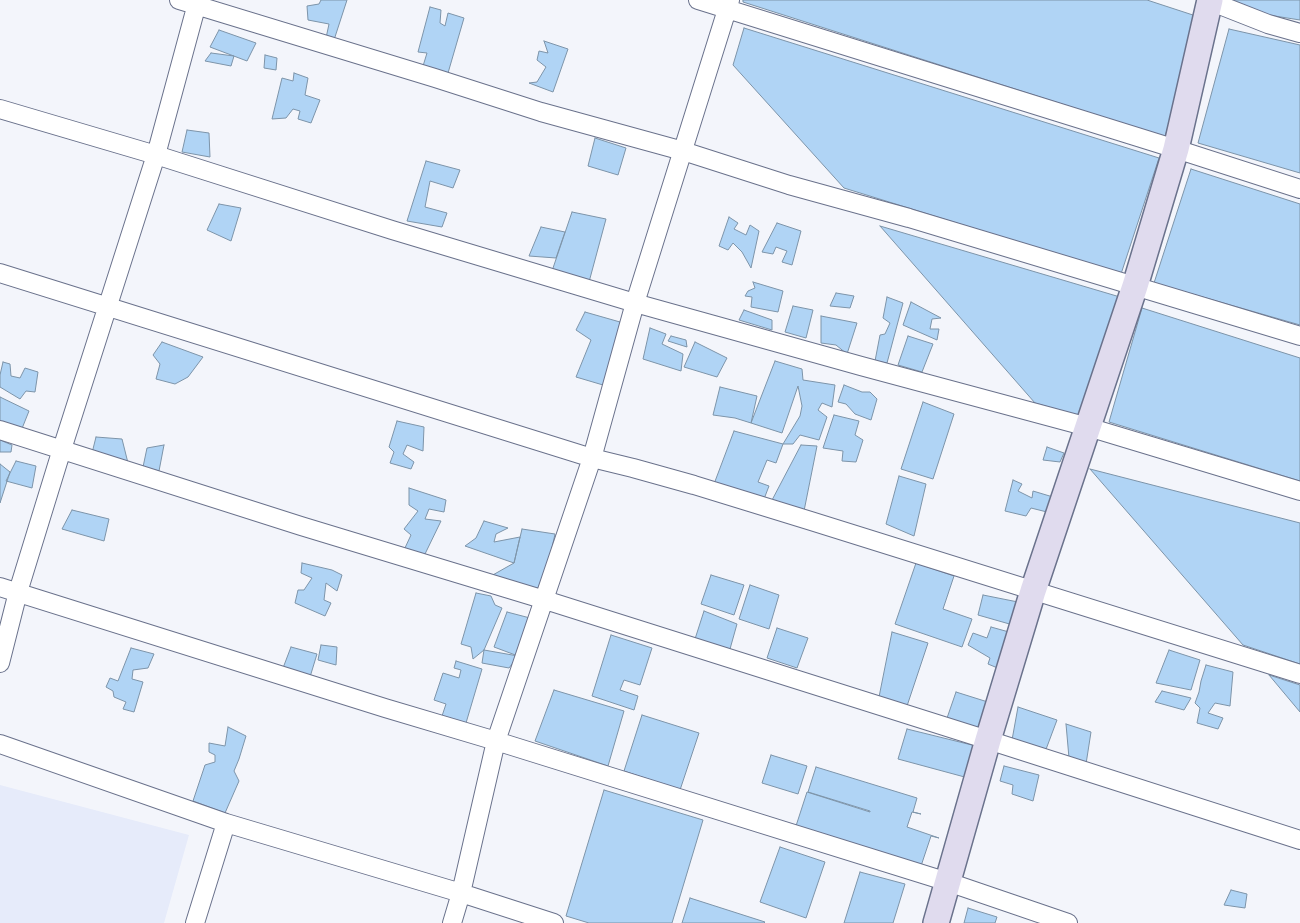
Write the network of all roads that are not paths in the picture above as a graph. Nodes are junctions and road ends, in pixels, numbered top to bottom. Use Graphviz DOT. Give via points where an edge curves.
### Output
graph roads {
  1 [pos="698,0"];
  2 [pos="1209,0"];
  3 [pos="191,2"];
  4 [pos="729,4"];
  5 [pos="1300,33"];
  6 [pos="0,109"];
  7 [pos="1176,149"];
  8 [pos="683,151"];
  9 [pos="156,155"];
  10 [pos="1300,190"];
  11 [pos="0,273"];
  12 [pos="1135,286"];
  13 [pos="635,303"];
  14 [pos="108,306"];
  15 [pos="1300,336"];
  16 [pos="1088,427"];
  17 [pos="0,430"];
  18 [pos="62,449"];
  19 [pos="592,458"];
  20 [pos="1300,491"];
  21 [pos="0,587"];
  22 [pos="1033,591"];
  23 [pos="18,592"];
  24 [pos="545,600"];
  25 [pos="0,662"];
  26 [pos="1300,674"];
  27 [pos="988,740"];
  28 [pos="496,741"];
  29 [pos="0,744"];
  30 [pos="226,823"];
  31 [pos="1300,840"];
  32 [pos="948,882"];
  33 [pos="461,893"];
  34 [pos="195,923"];
  35 [pos="452,923"];
  36 [pos="554,923"];
  37 [pos="936,923"];
  38 [pos="1068,923"];
  1 -- 4 [label="street"];
  2 -- 5 [label="street"];
  2 -- 7 [label="street"];
  3 -- 8 [label="street" via="541,112"];
  3 -- 9 [label="street"];
  4 -- 7 [label="street"];
  4 -- 8 [label="street"];
  6 -- 9 [label="street"];
  7 -- 10 [label="street"];
  7 -- 12 [label="street"];
  8 -- 12 [label="street"];
  8 -- 13 [label="street"];
  9 -- 13 [label="street"];
  9 -- 14 [label="street"];
  11 -- 14 [label="street"];
  12 -- 15 [label="street"];
  12 -- 16 [label="street"];
  13 -- 16 [label="street"];
  13 -- 19 [label="street"];
  14 -- 18 [label="street"];
  14 -- 19 [label="street"];
  16 -- 20 [label="street"];
  16 -- 22 [label="street"];
  17 -- 18 [label="street"];
  18 -- 23 [label="street"];
  18 -- 24 [label="street"];
  19 -- 22 [label="street" via="703,488"];
  19 -- 24 [label="street"];
  21 -- 23 [label="street"];
  22 -- 26 [label="street"];
  22 -- 27 [label="street"];
  23 -- 25 [label="street"];
  23 -- 28 [label="street"];
  24 -- 27 [label="street"];
  24 -- 28 [label="street"];
  27 -- 31 [label="street"];
  27 -- 32 [label="street"];
  28 -- 32 [label="street"];
  28 -- 33 [label="street"];
  29 -- 30 [label="street"];
  30 -- 33 [label="street"];
  30 -- 34 [label="street"];
  32 -- 37 [label="street"];
  32 -- 38 [label="street"];
  33 -- 35 [label="street"];
  33 -- 36 [label="street"];
}
